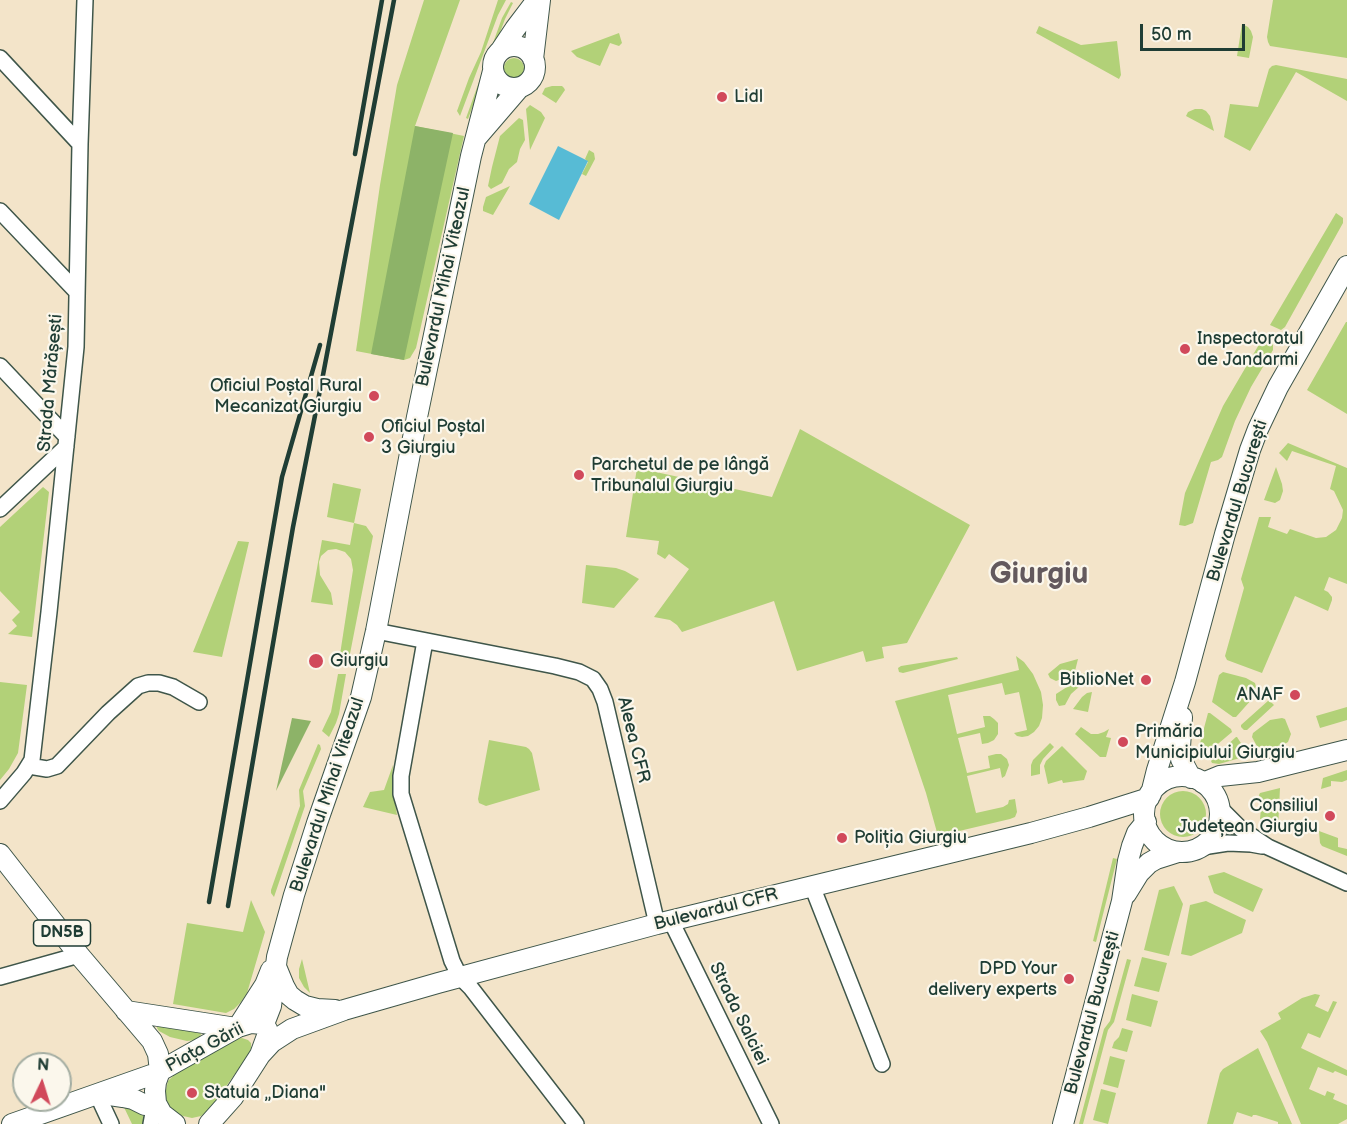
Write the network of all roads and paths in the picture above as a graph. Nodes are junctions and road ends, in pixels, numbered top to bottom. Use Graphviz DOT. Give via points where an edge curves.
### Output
graph roads {
  1 [pos="85,0"];
  2 [pos="539,0"];
  3 [pos="501,50"];
  4 [pos="0,58"];
  5 [pos="533,59"];
  6 [pos="493,71"];
  7 [pos="520,87"];
  8 [pos="475,140"];
  9 [pos="80,144"];
  10 [pos="0,211"];
  11 [pos="1347,266"];
  12 [pos="77,292"];
  13 [pos="0,366"];
  14 [pos="66,442"];
  15 [pos="0,509"];
  16 [pos="376,631"];
  17 [pos="425,641"];
  18 [pos="1185,682"];
  19 [pos="199,702"];
  20 [pos="1347,750"];
  21 [pos="29,766"];
  22 [pos="1258,772"];
  23 [pos="1197,780"];
  24 [pos="1150,796"];
  25 [pos="0,801"];
  26 [pos="1219,805"];
  27 [pos="1089,818"];
  28 [pos="1145,820"];
  29 [pos="1202,847"];
  30 [pos="1268,848"];
  31 [pos="1178,852"];
  32 [pos="0,854"];
  33 [pos="1347,884"];
  34 [pos="812,886"];
  35 [pos="1122,901"];
  36 [pos="664,923"];
  37 [pos="80,955"];
  38 [pos="277,962"];
  39 [pos="0,977"];
  40 [pos="460,977"];
  41 [pos="344,1010"];
  42 [pos="126,1011"];
  43 [pos="265,1026"];
  44 [pos="237,1028"];
  45 [pos="260,1055"];
  46 [pos="882,1064"];
  47 [pos="159,1073"];
  48 [pos="97,1094"];
  49 [pos="155,1112"];
  50 [pos="12,1124"];
  51 [pos="111,1124"];
  52 [pos="175,1124"];
  53 [pos="211,1124"];
  54 [pos="576,1124"];
  55 [pos="771,1124"];
  56 [pos="1063,1124"];
  1 -- 9 [label="street, Strada Mărășești"];
  2 -- 3 [label="main road"];
  2 -- 5 [label="main road"];
  3 -- 5 [label="main road" via="519,47"];
  3 -- 6 [label="main road"];
  4 -- 9 [label="street"];
  5 -- 7 [label="main road" via="531,79"];
  6 -- 7 [label="main road" via="502,85"];
  6 -- 8 [label="main road, Bulevardul Mihai Viteazul"];
  7 -- 8 [label="main road, Bulevardul Mihai Viteazul"];
  8 -- 16 [label="main road, Bulevardul Mihai Viteazul"];
  9 -- 12 [label="street, Strada Mărășești"];
  10 -- 12 [label="street"];
  11 -- 18 [label="main road, Bulevardul București" via="1258,429"];
  12 -- 14 [label="street, Strada Mărășești" via="76,347"];
  13 -- 14 [label="street"];
  14 -- 15 [label="street"];
  14 -- 21 [label="street, Strada Mărășești" via="34,752"];
  16 -- 17 [label="street, Aleea CFR"];
  16 -- 38 [label="main road, Bulevardul Mihai Viteazul" via="361,697 294,895"];
  17 -- 36 [label="street, Aleea CFR" via="555,666 593,679 605,702"];
  17 -- 40 [label="street" via="401,794"];
  18 -- 23 [label="main road, Bulevardul București" via="1180,754"];
  18 -- 24 [label="main road, Bulevardul București"];
  19 -- 21 [label="street" via="159,683 138,686 57,766"];
  20 -- 22 [label="main road"];
  21 -- 25 [label="street, Strada Mărășești"];
  22 -- 23 [label="main road"];
  22 -- 26 [label="main road" via="1233,787"];
  23 -- 24 [label="main road" via="1170,779"];
  23 -- 26 [label="main road" via="1212,792"];
  24 -- 27 [label="main road, Bulevardul CFR"];
  24 -- 28 [label="main road"];
  26 -- 29 [label="main road" via="1218,827"];
  26 -- 30 [label="street" via="1241,829"];
  27 -- 28 [label="main road, Bulevardul CFR"];
  27 -- 34 [label="main road, Bulevardul CFR"];
  28 -- 31 [label="main road" via="1158,843"];
  28 -- 35 [label="main road, Bulevardul București" via="1132,846"];
  29 -- 30 [label="street" via="1240,843"];
  29 -- 31 [label="main road"];
  30 -- 33 [label="street"];
  31 -- 35 [label="main road, Bulevardul București" via="1144,868"];
  32 -- 37 [label="main road, DN5B"];
  34 -- 36 [label="main road, Bulevardul CFR"];
  34 -- 46 [label="street"];
  35 -- 56 [label="main road, Bulevardul București"];
  36 -- 40 [label="main road, Bulevardul CFR"];
  36 -- 55 [label="street, Strada Salciei"];
  37 -- 39 [label="street"];
  37 -- 42 [label="main road, DN5B"];
  38 -- 41 [label="main road" via="284,986 295,1000 317,1009"];
  38 -- 43 [label="main road, Bulevardul Mihai Viteazul"];
  38 -- 44 [label="main road, Bulevardul Mihai Viteazul"];
  40 -- 41 [label="main road, Bulevardul CFR"];
  40 -- 54 [label="street"];
  41 -- 43 [label="main road, Bulevardul CFR"];
  41 -- 45 [label="main road, Bulevardul CFR" via="282,1034"];
  42 -- 44 [label="main road"];
  42 -- 47 [label="main road, DN5B" via="154,1044"];
  43 -- 44 [label="main road, Piața Gării" via="255,1023"];
  43 -- 45 [label="main road, Piața Gării" via="267,1036"];
  44 -- 47 [label="main road, Piața Gării"];
  45 -- 53 [label="main road, Piața Gării"];
  47 -- 48 [label="main road"];
  47 -- 49 [label="main road, Piața Gării"];
  48 -- 49 [label="main road" via="133,1099"];
  48 -- 50 [label="main road"];
  48 -- 51 [label="street"];
  49 -- 52 [label="main road"];
}
